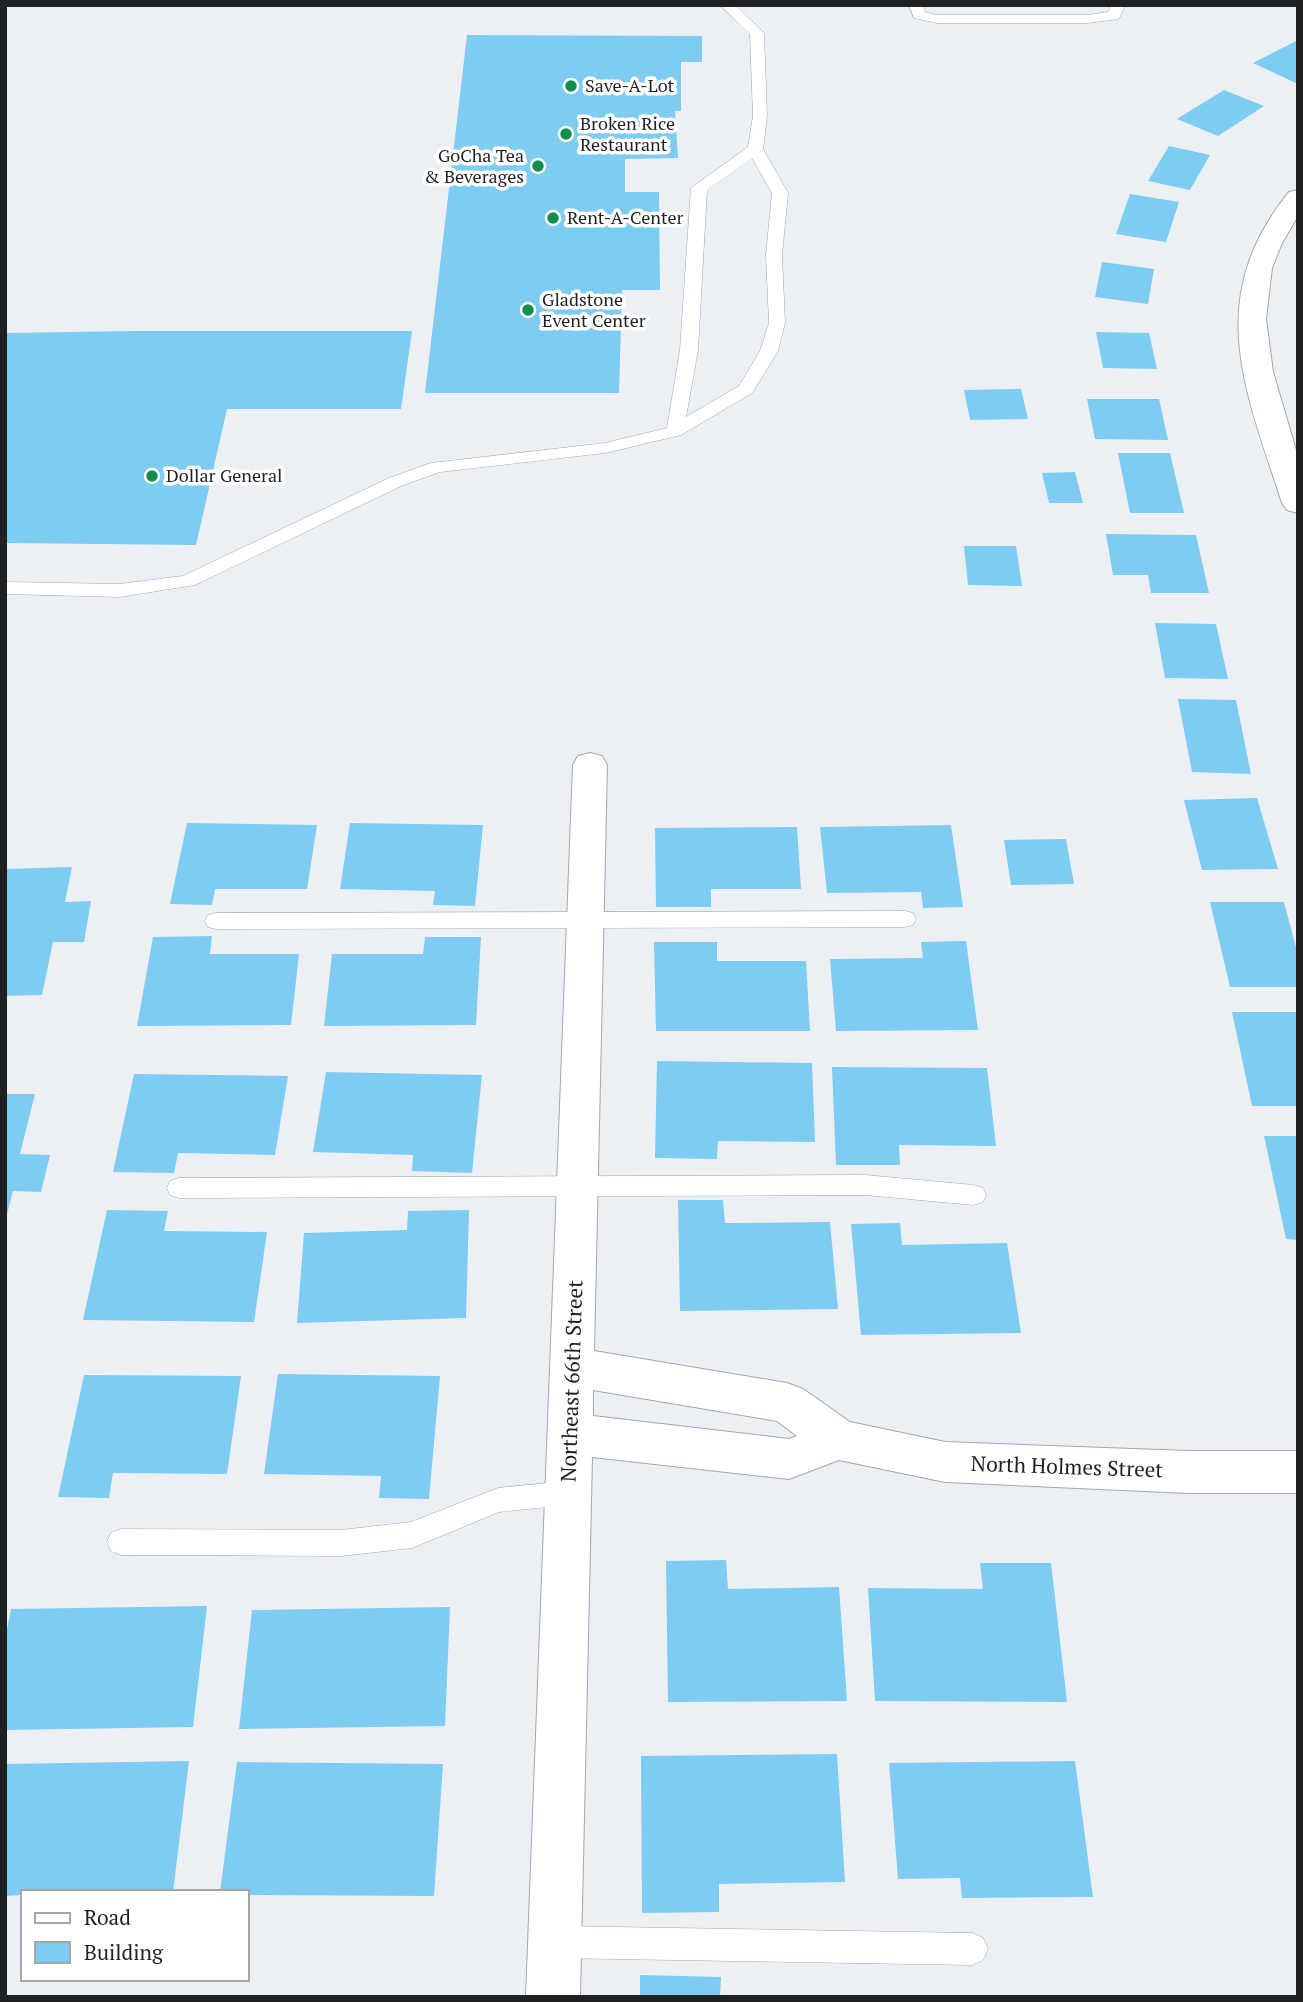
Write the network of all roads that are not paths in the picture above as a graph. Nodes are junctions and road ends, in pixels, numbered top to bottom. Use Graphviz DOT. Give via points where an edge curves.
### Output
graph roads {
  1 [pos="727,5"];
  2 [pos="916,5"];
  3 [pos="1118,5"];
  4 [pos="755,149"];
  5 [pos="1298,198"];
  6 [pos="675,431"];
  7 [pos="1298,503"];
  8 [pos="5,588"];
  9 [pos="590,765"];
  10 [pos="905,919"];
  11 [pos="586,920"];
  12 [pos="216,921"];
  13 [pos="179,1188"];
  14 [pos="578,1188"];
  15 [pos="974,1195"];
  16 [pos="573,1367"];
  17 [pos="570,1434"];
  18 [pos="839,1440"];
  19 [pos="1298,1472"];
  20 [pos="568,1493"];
  21 [pos="121,1542"];
  22 [pos="555,1942"];
  23 [pos="972,1949"];
  24 [pos="553,1997"];
  1 -- 4 [label="lane" via="757,33 760,116"];
  2 -- 3 [label="lane" via="919,15 951,19 1088,19 1114,16"];
  4 -- 6 [label="lane" via="699,188 689,350"];
  4 -- 6 [label="lane" via="780,193 774,255 777,323 769,351 746,389"];
  5 -- 7 [label="street" via="1264,254 1253,293 1252,327 1271,417"];
  6 -- 8 [label="lane" via="605,448 438,467 394,482 188,581 155,589 104,593"];
  9 -- 11 [label="street, Northeast 66th Street"];
  10 -- 11 [label="lane"];
  11 -- 12 [label="lane"];
  11 -- 14 [label="street, Northeast 66th Street"];
  13 -- 14 [label="lane"];
  14 -- 15 [label="lane" via="864,1185"];
  14 -- 16 [label="street, Northeast 66th Street"];
  16 -- 17 [label="street, Northeast 66th Street"];
  16 -- 18 [label="street, North Holmes Street" via="787,1403"];
  17 -- 18 [label="street" via="789,1459"];
  17 -- 20 [label="street, Northeast 66th Street"];
  18 -- 19 [label="street, North Holmes Street" via="945,1462"];
  20 -- 21 [label="lane" via="498,1500 412,1535 341,1543"];
  20 -- 22 [label="street, Northeast 66th Street"];
  22 -- 23 [label="lane"];
  22 -- 24 [label="street, Northeast 66th Street"];
}
